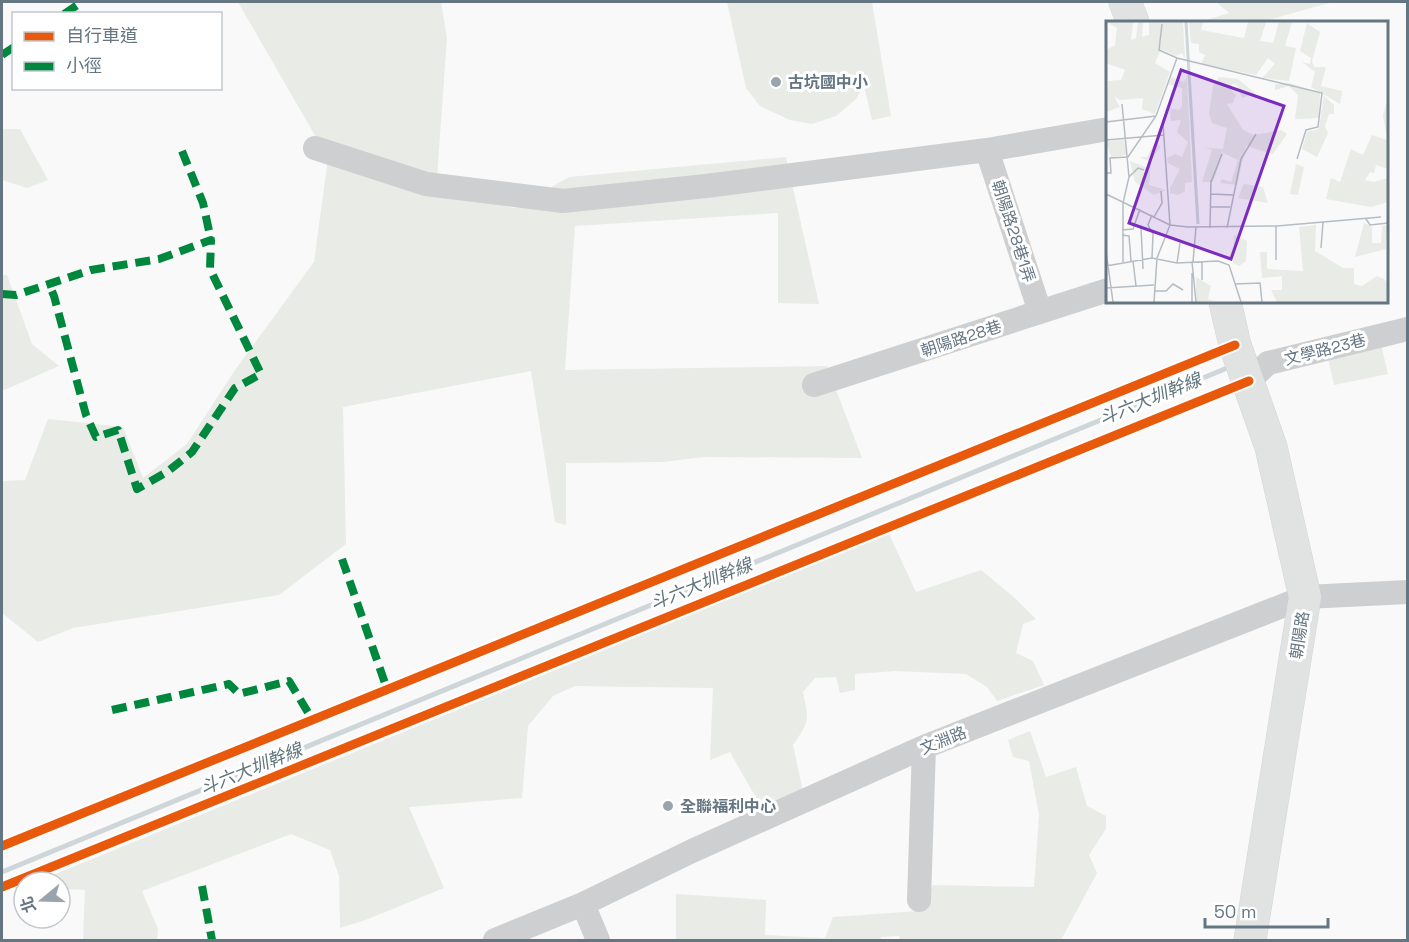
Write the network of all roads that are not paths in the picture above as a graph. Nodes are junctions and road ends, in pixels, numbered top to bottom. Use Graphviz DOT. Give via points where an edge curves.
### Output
graph roads {
  1 [pos="1125,2"];
  2 [pos="1133,21"];
  3 [pos="1106,129"];
  4 [pos="315,148"];
  5 [pos="987,150"];
  6 [pos="1106,290"];
  7 [pos="1225,303"];
  8 [pos="1040,312"];
  9 [pos="1407,329"];
  10 [pos="1249,381"];
  11 [pos="814,385"];
  12 [pos="1407,592"];
  13 [pos="1305,597"];
  14 [pos="924,747"];
  15 [pos="919,900"];
  16 [pos="583,904"];
  17 [pos="495,940"];
  18 [pos="598,940"];
  19 [pos="1250,940"];
  1 -- 2 [label="main road"];
  3 -- 5 [label="street"];
  4 -- 5 [label="street" via="426,183 563,201"];
  5 -- 8 [label="street, 朝陽路28巷1弄"];
  6 -- 8 [label="street, 朝陽路28巷"];
  7 -- 10 [label="main road, 朝陽路"];
  8 -- 11 [label="street, 朝陽路28巷"];
  9 -- 10 [label="street, 文學路23巷" via="1268,363"];
  10 -- 13 [label="main road, 朝陽路" via="1271,447"];
  12 -- 13 [label="street, 文淵路"];
  13 -- 14 [label="street, 文淵路"];
  13 -- 19 [label="main road, 朝陽路"];
  14 -- 15 [label="street"];
  14 -- 16 [label="street, 文淵路"];
  16 -- 17 [label="street, 文淵路"];
  16 -- 18 [label="street"];
}
